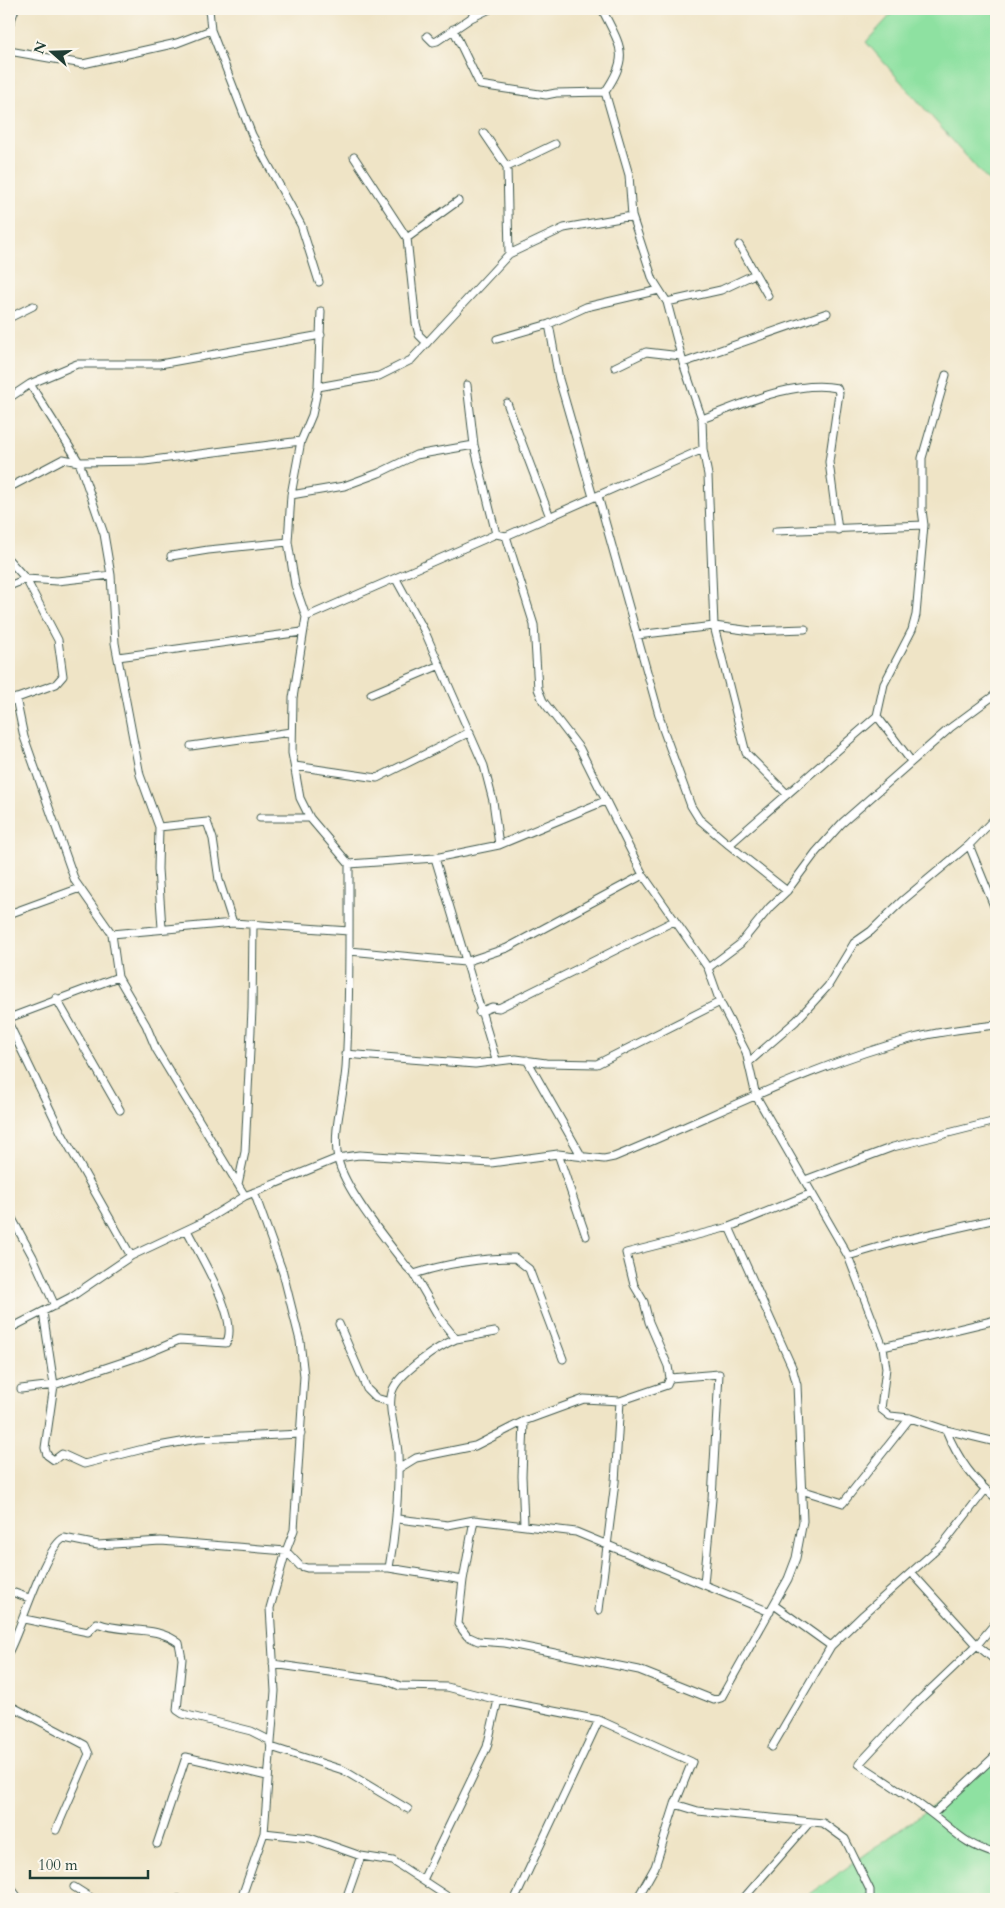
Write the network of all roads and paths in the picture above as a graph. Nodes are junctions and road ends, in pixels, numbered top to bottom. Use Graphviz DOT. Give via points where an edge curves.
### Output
graph roads {
  1 [pos="15,9"];
  2 [pos="209,9"];
  3 [pos="476,9"];
  4 [pos="490,9"];
  5 [pos="602,9"];
  6 [pos="471,18"];
  7 [pos="9,26"];
  8 [pos="453,29"];
  9 [pos="211,30"];
  10 [pos="427,36"];
  11 [pos="9,51"];
  12 [pos="605,92"];
  13 [pos="484,134"];
  14 [pos="555,144"];
  15 [pos="354,157"];
  16 [pos="507,166"];
  17 [pos="458,201"];
  18 [pos="632,216"];
  19 [pos="407,238"];
  20 [pos="739,246"];
  21 [pos="509,254"];
  22 [pos="755,274"];
  23 [pos="319,282"];
  24 [pos="658,290"];
  25 [pos="768,296"];
  26 [pos="668,302"];
  27 [pos="33,306"];
  28 [pos="321,311"];
  29 [pos="827,313"];
  30 [pos="9,318"];
  31 [pos="549,324"];
  32 [pos="321,335"];
  33 [pos="497,339"];
  34 [pos="427,343"];
  35 [pos="682,359"];
  36 [pos="615,367"];
  37 [pos="946,374"];
  38 [pos="30,384"];
  39 [pos="467,385"];
  40 [pos="318,387"];
  41 [pos="9,398"];
  42 [pos="507,403"];
  43 [pos="702,420"];
  44 [pos="301,442"];
  45 [pos="474,445"];
  46 [pos="703,449"];
  47 [pos="79,462"];
  48 [pos="14,485"];
  49 [pos="291,495"];
  50 [pos="595,497"];
  51 [pos="550,517"];
  52 [pos="924,525"];
  53 [pos="838,530"];
  54 [pos="776,531"];
  55 [pos="496,534"];
  56 [pos="506,536"];
  57 [pos="288,542"];
  58 [pos="171,556"];
  59 [pos="9,560"];
  60 [pos="111,575"];
  61 [pos="26,579"];
  62 [pos="396,579"];
  63 [pos="9,586"];
  64 [pos="306,617"];
  65 [pos="714,626"];
  66 [pos="805,629"];
  67 [pos="302,632"];
  68 [pos="637,635"];
  69 [pos="118,657"];
  70 [pos="440,664"];
  71 [pos="371,694"];
  72 [pos="996,694"];
  73 [pos="16,698"];
  74 [pos="9,701"];
  75 [pos="877,716"];
  76 [pos="291,732"];
  77 [pos="470,732"];
  78 [pos="191,746"];
  79 [pos="911,761"];
  80 [pos="295,766"];
  81 [pos="787,794"];
  82 [pos="604,801"];
  83 [pos="260,818"];
  84 [pos="310,818"];
  85 [pos="996,818"];
  86 [pos="159,827"];
  87 [pos="499,845"];
  88 [pos="728,845"];
  89 [pos="970,845"];
  90 [pos="435,858"];
  91 [pos="349,864"];
  92 [pos="643,875"];
  93 [pos="80,888"];
  94 [pos="787,891"];
  95 [pos="996,911"];
  96 [pos="9,914"];
  97 [pos="674,921"];
  98 [pos="233,923"];
  99 [pos="253,924"];
  100 [pos="162,928"];
  101 [pos="349,931"];
  102 [pos="112,934"];
  103 [pos="350,951"];
  104 [pos="464,962"];
  105 [pos="708,968"];
  106 [pos="118,977"];
  107 [pos="56,998"];
  108 [pos="720,1002"];
  109 [pos="479,1012"];
  110 [pos="9,1018"];
  111 [pos="9,1024"];
  112 [pos="996,1025"];
  113 [pos="346,1054"];
  114 [pos="496,1060"];
  115 [pos="528,1060"];
  116 [pos="749,1062"];
  117 [pos="756,1096"];
  118 [pos="120,1110"];
  119 [pos="996,1121"];
  120 [pos="558,1154"];
  121 [pos="582,1157"];
  122 [pos="338,1158"];
  123 [pos="805,1180"];
  124 [pos="238,1184"];
  125 [pos="254,1192"];
  126 [pos="810,1194"];
  127 [pos="245,1196"];
  128 [pos="9,1213"];
  129 [pos="996,1219"];
  130 [pos="729,1227"];
  131 [pos="187,1230"];
  132 [pos="586,1236"];
  133 [pos="131,1256"];
  134 [pos="848,1256"];
  135 [pos="414,1274"];
  136 [pos="55,1306"];
  137 [pos="43,1312"];
  138 [pos="996,1320"];
  139 [pos="339,1324"];
  140 [pos="9,1329"];
  141 [pos="495,1332"];
  142 [pos="456,1339"];
  143 [pos="882,1347"];
  144 [pos="563,1359"];
  145 [pos="670,1378"];
  146 [pos="54,1386"];
  147 [pos="22,1389"];
  148 [pos="620,1401"];
  149 [pos="390,1402"];
  150 [pos="910,1418"];
  151 [pos="524,1421"];
  152 [pos="946,1430"];
  153 [pos="301,1434"];
  154 [pos="996,1442"];
  155 [pos="398,1469"];
  156 [pos="801,1490"];
  157 [pos="985,1490"];
  158 [pos="996,1498"];
  159 [pos="398,1518"];
  160 [pos="474,1520"];
  161 [pos="524,1524"];
  162 [pos="608,1544"];
  163 [pos="286,1551"];
  164 [pos="389,1568"];
  165 [pos="912,1573"];
  166 [pos="463,1580"];
  167 [pos="704,1584"];
  168 [pos="9,1591"];
  169 [pos="29,1598"];
  170 [pos="772,1609"];
  171 [pos="598,1610"];
  172 [pos="24,1619"];
  173 [pos="996,1622"];
  174 [pos="977,1645"];
  175 [pos="831,1646"];
  176 [pos="9,1651"];
  177 [pos="996,1661"];
  178 [pos="273,1664"];
  179 [pos="498,1700"];
  180 [pos="9,1705"];
  181 [pos="599,1720"];
  182 [pos="271,1747"];
  183 [pos="772,1747"];
  184 [pos="996,1754"];
  185 [pos="267,1776"];
  186 [pos="675,1804"];
  187 [pos="408,1809"];
  188 [pos="933,1814"];
  189 [pos="809,1823"];
  190 [pos="56,1830"];
  191 [pos="264,1833"];
  192 [pos="157,1844"];
  193 [pos="996,1854"];
  194 [pos="361,1856"];
  195 [pos="423,1880"];
  196 [pos="9,1885"];
  197 [pos="74,1887"];
  198 [pos="19,1899"];
  199 [pos="93,1899"];
  200 [pos="241,1899"];
  201 [pos="346,1899"];
  202 [pos="451,1899"];
  203 [pos="515,1899"];
  204 [pos="637,1899"];
  205 [pos="743,1899"];
  206 [pos="870,1899"];
  1 -- 7 [label="street"];
  2 -- 9 [label="street"];
  3 -- 6 [label="street"];
  4 -- 6 [label="street"];
  5 -- 12 [label="street" via="618,44 621,60 618,74"];
  6 -- 8 [label="street"];
  8 -- 10 [label="street" via="438,41 433,42"];
  8 -- 12 [label="street" via="480,85 546,95"];
  9 -- 11 [label="street" via="177,43 83,64"];
  9 -- 23 [label="street" via="252,135 301,226"];
  12 -- 18 [label="street" via="628,175"];
  13 -- 16 [label="street"];
  14 -- 16 [label="street"];
  15 -- 19 [label="street"];
  16 -- 21 [label="street"];
  17 -- 19 [label="street"];
  18 -- 21 [label="street" via="564,228"];
  18 -- 24 [label="street"];
  19 -- 34 [label="street" via="416,324"];
  20 -- 22 [label="street"];
  21 -- 34 [label="street"];
  22 -- 25 [label="street"];
  22 -- 26 [label="street" via="721,290"];
  24 -- 26 [label="street"];
  24 -- 31 [label="street" via="586,307"];
  26 -- 35 [label="street"];
  27 -- 30 [label="street"];
  28 -- 32 [label="street"];
  29 -- 35 [label="street"];
  31 -- 33 [label="street"];
  31 -- 50 [label="street" via="559,379"];
  32 -- 38 [label="street" via="160,364 77,364"];
  32 -- 40 [label="street"];
  34 -- 40 [label="street" via="411,360 379,376"];
  35 -- 36 [label="street" via="646,352"];
  35 -- 43 [label="street"];
  37 -- 52 [label="street" via="922,458"];
  38 -- 41 [label="street"];
  38 -- 47 [label="street"];
  39 -- 45 [label="street"];
  40 -- 44 [label="street" via="312,415"];
  42 -- 51 [label="street"];
  43 -- 46 [label="street"];
  43 -- 53 [label="street" via="761,398 812,386 837,388 829,462"];
  44 -- 47 [label="street" via="155,460"];
  44 -- 49 [label="street"];
  45 -- 49 [label="street" via="416,455 344,486"];
  45 -- 55 [label="street"];
  46 -- 50 [label="street"];
  46 -- 65 [label="street" via="708,475"];
  47 -- 48 [label="street" via="63,458"];
  47 -- 60 [label="street" via="104,534"];
  49 -- 57 [label="street"];
  50 -- 51 [label="street"];
  50 -- 68 [label="street"];
  51 -- 56 [label="street"];
  52 -- 53 [label="street"];
  52 -- 75 [label="street" via="916,615 912,630 884,684"];
  53 -- 54 [label="street"];
  55 -- 56 [label="street"];
  55 -- 62 [label="street"];
  56 -- 82 [label="street" via="534,625 538,689 551,714 580,749"];
  57 -- 58 [label="street"];
  57 -- 64 [label="street" via="295,585"];
  59 -- 61 [label="street"];
  60 -- 61 [label="street" via="58,581"];
  60 -- 69 [label="street"];
  61 -- 63 [label="street"];
  61 -- 73 [label="street" via="58,640 63,676 56,684"];
  62 -- 64 [label="street"];
  62 -- 70 [label="street"];
  64 -- 67 [label="street"];
  65 -- 66 [label="street" via="752,631"];
  65 -- 68 [label="street"];
  65 -- 81 [label="street" via="746,752"];
  67 -- 69 [label="street"];
  67 -- 76 [label="street"];
  68 -- 88 [label="street" via="686,796 699,819"];
  69 -- 86 [label="street" via="140,775"];
  70 -- 71 [label="street"];
  70 -- 77 [label="street"];
  72 -- 79 [label="street"];
  73 -- 74 [label="street"];
  73 -- 93 [label="street" via="24,737"];
  75 -- 79 [label="street"];
  75 -- 81 [label="street"];
  76 -- 78 [label="street"];
  76 -- 80 [label="street"];
  77 -- 80 [label="street" via="377,778"];
  77 -- 87 [label="street" via="490,782"];
  79 -- 94 [label="street" via="842,823"];
  80 -- 84 [label="street" via="300,798"];
  81 -- 88 [label="street"];
  82 -- 87 [label="street"];
  82 -- 92 [label="street"];
  83 -- 84 [label="street"];
  84 -- 91 [label="street"];
  85 -- 89 [label="street"];
  86 -- 98 [label="street" via="207,822 219,880"];
  86 -- 100 [label="street"];
  87 -- 90 [label="street"];
  88 -- 94 [label="street"];
  89 -- 95 [label="street"];
  89 -- 116 [label="street" via="854,943 828,986 796,1021"];
  90 -- 91 [label="street"];
  90 -- 104 [label="street"];
  91 -- 101 [label="street"];
  92 -- 97 [label="street"];
  92 -- 104 [label="street" via="508,948"];
  93 -- 96 [label="street"];
  93 -- 102 [label="street"];
  94 -- 105 [label="street" via="740,944"];
  97 -- 105 [label="street"];
  97 -- 109 [label="street" via="499,1008"];
  98 -- 99 [label="street"];
  98 -- 100 [label="street"];
  99 -- 101 [label="street"];
  99 -- 124 [label="street" via="245,1152"];
  100 -- 102 [label="street"];
  101 -- 103 [label="street"];
  102 -- 106 [label="street"];
  103 -- 104 [label="street"];
  103 -- 113 [label="street"];
  104 -- 109 [label="street"];
  105 -- 108 [label="street"];
  106 -- 107 [label="street"];
  106 -- 124 [label="street" via="146,1025 156,1050"];
  107 -- 110 [label="street"];
  107 -- 118 [label="street"];
  108 -- 115 [label="street" via="597,1064"];
  108 -- 116 [label="street"];
  109 -- 114 [label="street"];
  111 -- 133 [label="street" via="61,1132"];
  112 -- 117 [label="street" via="914,1038 846,1059"];
  113 -- 114 [label="street" via="474,1064"];
  113 -- 122 [label="street" via="336,1138"];
  114 -- 115 [label="street"];
  115 -- 121 [label="street"];
  116 -- 117 [label="street"];
  117 -- 121 [label="street" via="614,1158"];
  117 -- 123 [label="street"];
  119 -- 123 [label="street" via="894,1148"];
  120 -- 121 [label="street"];
  120 -- 122 [label="street" via="491,1163 359,1155"];
  120 -- 132 [label="street"];
  122 -- 125 [label="street"];
  122 -- 135 [label="street" via="374,1223"];
  123 -- 126 [label="street"];
  124 -- 127 [label="street"];
  125 -- 127 [label="street"];
  125 -- 153 [label="street" via="284,1273 300,1341 304,1376"];
  126 -- 130 [label="street"];
  126 -- 134 [label="street"];
  127 -- 131 [label="street"];
  128 -- 136 [label="street"];
  129 -- 134 [label="street"];
  130 -- 145 [label="street" via="626,1253 634,1286 644,1302"];
  130 -- 156 [label="street" via="792,1366 797,1385"];
  131 -- 133 [label="street"];
  131 -- 146 [label="street" via="228,1314 229,1338 226,1343 179,1340"];
  133 -- 136 [label="street"];
  134 -- 143 [label="street"];
  135 -- 142 [label="street" via="440,1319"];
  135 -- 144 [label="street" via="446,1263 515,1258 529,1269"];
  136 -- 137 [label="street"];
  137 -- 140 [label="street"];
  137 -- 146 [label="street"];
  138 -- 143 [label="street"];
  139 -- 149 [label="street" via="367,1389 376,1398"];
  141 -- 142 [label="street"];
  142 -- 149 [label="street" via="444,1344 403,1376 392,1391"];
  143 -- 150 [label="street" via="886,1368 881,1409 890,1416"];
  145 -- 148 [label="street" via="667,1385"];
  145 -- 167 [label="street" via="719,1374"];
  146 -- 147 [label="street"];
  146 -- 153 [label="street" via="45,1448 47,1455 54,1460 62,1454 84,1464 198,1439"];
  148 -- 151 [label="street" via="584,1399"];
  148 -- 162 [label="street"];
  149 -- 155 [label="street"];
  150 -- 152 [label="street"];
  150 -- 156 [label="street" via="843,1502"];
  151 -- 155 [label="street" via="475,1446 416,1458"];
  151 -- 161 [label="street"];
  152 -- 154 [label="street"];
  152 -- 157 [label="street" via="965,1467"];
  153 -- 163 [label="street" via="294,1530"];
  155 -- 159 [label="street"];
  156 -- 170 [label="street" via="801,1536 788,1579"];
  157 -- 158 [label="street"];
  157 -- 165 [label="street" via="943,1544"];
  159 -- 160 [label="street" via="448,1525"];
  159 -- 164 [label="street"];
  160 -- 161 [label="street"];
  160 -- 166 [label="street"];
  161 -- 162 [label="street" via="576,1532"];
  162 -- 167 [label="street"];
  162 -- 171 [label="street"];
  163 -- 164 [label="street" via="300,1566 307,1568"];
  163 -- 169 [label="street" via="161,1541 98,1544 64,1538 56,1545"];
  163 -- 178 [label="street" via="270,1608"];
  164 -- 166 [label="street"];
  165 -- 174 [label="street"];
  165 -- 175 [label="street"];
  166 -- 170 [label="street" via="458,1624 467,1636 478,1641 504,1643 639,1670 714,1700 721,1698"];
  167 -- 170 [label="street"];
  168 -- 169 [label="street"];
  169 -- 172 [label="street"];
  170 -- 175 [label="street"];
  172 -- 176 [label="street"];
  172 -- 182 [label="street" via="75,1631 88,1632 97,1623 169,1635 179,1642 182,1659 177,1710 251,1731 269,1740"];
  173 -- 174 [label="street"];
  174 -- 177 [label="street"];
  174 -- 188 [label="street" via="859,1764"];
  175 -- 183 [label="street"];
  178 -- 179 [label="street" via="385,1680 400,1686 447,1687"];
  178 -- 182 [label="street" via="275,1691"];
  179 -- 181 [label="street"];
  179 -- 195 [label="street" via="487,1746"];
  180 -- 190 [label="street" via="77,1740 88,1749 89,1754"];
  181 -- 186 [label="street" via="692,1762"];
  181 -- 203 [label="street"];
  182 -- 185 [label="street"];
  182 -- 187 [label="street" via="343,1770"];
  184 -- 188 [label="street"];
  185 -- 191 [label="street"];
  185 -- 192 [label="street" via="186,1757"];
  186 -- 189 [label="street" via="698,1812"];
  186 -- 204 [label="street" via="655,1867"];
  188 -- 193 [label="street" via="962,1840"];
  189 -- 205 [label="street"];
  189 -- 206 [label="street" via="823,1823 845,1839 870,1890"];
  191 -- 194 [label="street" via="310,1838"];
  191 -- 200 [label="street"];
  194 -- 195 [label="street" via="394,1861"];
  194 -- 201 [label="street"];
  195 -- 202 [label="street"];
  196 -- 198 [label="street"];
  197 -- 199 [label="street"];
}
